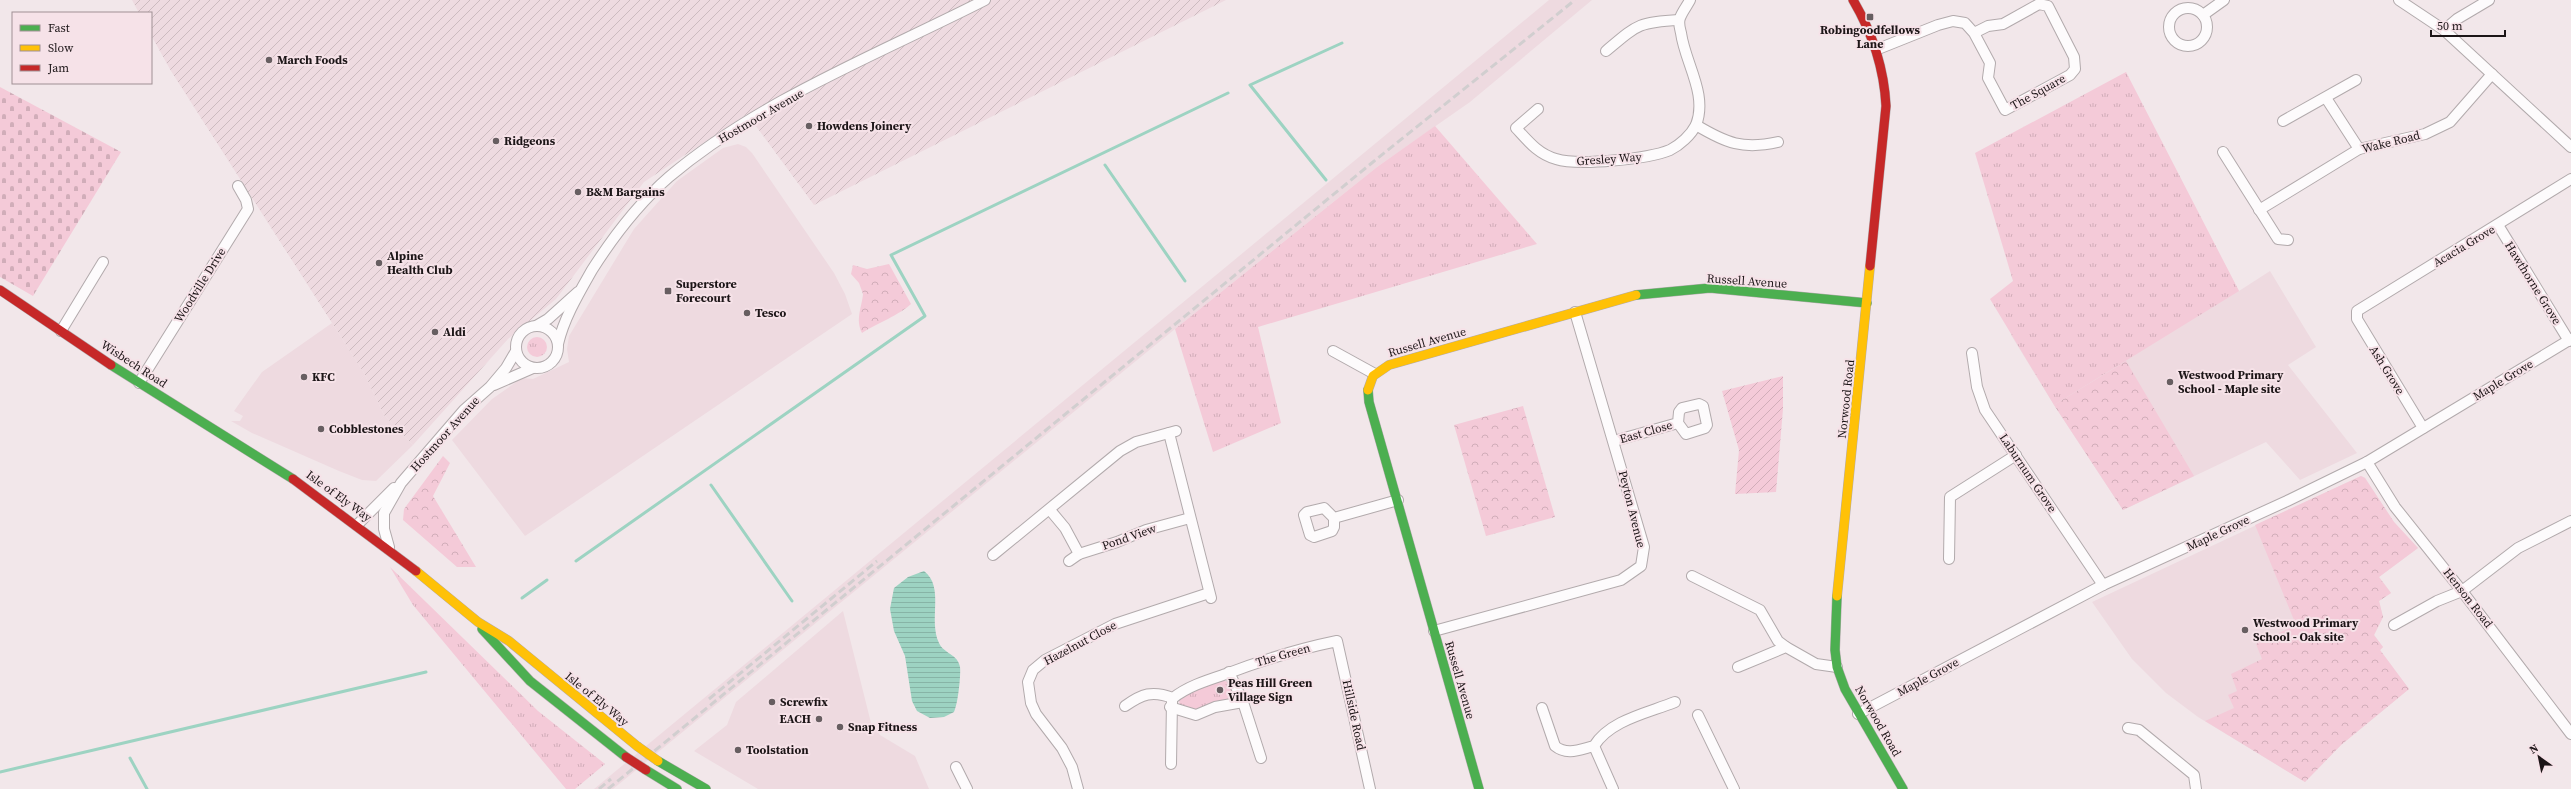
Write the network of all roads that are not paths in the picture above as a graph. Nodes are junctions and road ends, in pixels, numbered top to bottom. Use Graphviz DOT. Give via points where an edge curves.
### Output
graph roads {
  1 [pos="985,0"];
  2 [pos="1690,0"];
  3 [pos="1853,0"];
  4 [pos="2224,0"];
  5 [pos="2399,0"];
  6 [pos="2489,0"];
  7 [pos="2203,15"];
  8 [pos="1679,20"];
  9 [pos="2444,30"];
  10 [pos="1974,33"];
  11 [pos="1878,49"];
  12 [pos="1606,51"];
  13 [pos="2492,74"];
  14 [pos="2356,80"];
  15 [pos="2326,98"];
  16 [pos="1538,110"];
  17 [pos="2283,121"];
  18 [pos="1696,125"];
  19 [pos="1778,142"];
  20 [pos="2571,146"];
  21 [pos="2358,149"];
  22 [pos="2223,152"];
  23 [pos="2571,179"];
  24 [pos="238,186"];
  25 [pos="2259,210"];
  26 [pos="2498,225"];
  27 [pos="2288,240"];
  28 [pos="103,262"];
  29 [pos="582,288"];
  30 [pos="0,290"];
  31 [pos="1867,303"];
  32 [pos="2357,311"];
  33 [pos="1575,312"];
  34 [pos="536,326"];
  35 [pos="61,331"];
  36 [pos="2570,340"];
  37 [pos="558,344"];
  38 [pos="516,350"];
  39 [pos="1333,352"];
  40 [pos="1972,353"];
  41 [pos="533,368"];
  42 [pos="1373,373"];
  43 [pos="140,383"];
  44 [pos="490,387"];
  45 [pos="1678,423"];
  46 [pos="2423,428"];
  47 [pos="1614,441"];
  48 [pos="258,455"];
  49 [pos="2016,455"];
  50 [pos="2367,462"];
  51 [pos="401,484"];
  52 [pos="1398,500"];
  53 [pos="1050,510"];
  54 [pos="1190,518"];
  55 [pos="1334,518"];
  56 [pos="2571,521"];
  57 [pos="358,524"];
  58 [pos="390,549"];
  59 [pos="1080,554"];
  60 [pos="993,555"];
  61 [pos="1949,560"];
  62 [pos="1069,561"];
  63 [pos="1692,576"];
  64 [pos="2103,585"];
  65 [pos="2462,591"];
  66 [pos="478,622"];
  67 [pos="2394,625"];
  68 [pos="1434,631"];
  69 [pos="1337,641"];
  70 [pos="1786,648"];
  71 [pos="1738,667"];
  72 [pos="1837,667"];
  73 [pos="1229,672"];
  74 [pos="1171,702"];
  75 [pos="1243,702"];
  76 [pos="1675,702"];
  77 [pos="1125,706"];
  78 [pos="1542,708"];
  79 [pos="1858,714"];
  80 [pos="1698,715"];
  81 [pos="2128,728"];
  82 [pos="2571,734"];
  83 [pos="1594,746"];
  84 [pos="1261,758"];
  85 [pos="1171,764"];
  86 [pos="956,767"];
  87 [pos="677,789"];
  88 [pos="706,789"];
  89 [pos="967,789"];
  90 [pos="1078,789"];
  91 [pos="1370,789"];
  92 [pos="1479,789"];
  93 [pos="1613,789"];
  94 [pos="1734,789"];
  95 [pos="1903,789"];
  96 [pos="2196,789"];
  1 -- 29 [label="street, Hostmoor Avenue" via="839,72 742,124 668,178 615,237"];
  2 -- 8 [label="street"];
  3 -- 11 [label="main road, Norwood Road"];
  4 -- 7 [label="street"];
  5 -- 9 [label="street"];
  6 -- 9 [label="street"];
  8 -- 12 [label="street" via="1648,22 1635,26"];
  8 -- 18 [label="street" via="1686,60 1698,88"];
  9 -- 13 [label="street"];
  10 -- 10 [label="street, The Square" via="1988,26 2003,24 2038,4 2048,6 2074,57 2075,69 2070,75 2005,110 1988,78 1990,63"];
  10 -- 11 [label="street" via="1965,23 1953,21"];
  11 -- 31 [label="main road, Norwood Road" via="1885,83 1886,106"];
  13 -- 20 [label="street"];
  13 -- 21 [label="street, Wake Road" via="2450,122 2425,134"];
  14 -- 15 [label="street"];
  15 -- 17 [label="street"];
  15 -- 21 [label="street"];
  16 -- 18 [label="street, Gresley Way" via="1516,128 1534,148 1545,155 1569,162 1634,158 1662,152 1680,144"];
  18 -- 19 [label="street" via="1721,140 1742,146 1762,146"];
  21 -- 25 [label="street, Wake Road"];
  22 -- 25 [label="street"];
  23 -- 26 [label="street, Acacia Grove"];
  24 -- 43 [label="street, Woodville Drive" via="248,209"];
  25 -- 27 [label="street" via="2278,239"];
  26 -- 32 [label="street, Acacia Grove"];
  26 -- 36 [label="street, Hawthorne Grove"];
  28 -- 35 [label="street"];
  29 -- 34 [label="street, Hostmoor Avenue" via="548,319"];
  29 -- 37 [label="street, Hostmoor Avenue" via="560,332"];
  30 -- 35 [label="main road, Wisbech Road"];
  31 -- 33 [label="main road, Russell Avenue" via="1710,288 1642,293"];
  31 -- 72 [label="main road, Norwood Road" via="1836,608 1834,650"];
  32 -- 46 [label="street, Ash Grove" via="2356,319"];
  33 -- 42 [label="main road, Russell Avenue" via="1389,365"];
  33 -- 47 [label="street, Peyton Avenue"];
  34 -- 37 [label="street" via="550,331"];
  34 -- 38 [label="street" via="526,329 519,336"];
  35 -- 43 [label="main road, Wisbech Road"];
  36 -- 46 [label="street, Maple Grove"];
  37 -- 41 [label="street" via="557,355 549,364"];
  38 -- 41 [label="street" via="524,364"];
  38 -- 44 [label="street, Hostmoor Avenue" via="506,368"];
  39 -- 42 [label="street"];
  40 -- 49 [label="street, Laburnum Grove" via="1977,387 1985,410"];
  41 -- 44 [label="street, Hostmoor Avenue"];
  42 -- 52 [label="main road, Russell Avenue" via="1367,386 1369,402"];
  43 -- 48 [label="main road, Wisbech Road"];
  44 -- 51 [label="street, Hostmoor Avenue" via="464,410"];
  45 -- 47 [label="street, East Close"];
  46 -- 50 [label="street, Maple Grove"];
  47 -- 68 [label="street, Peyton Avenue" via="1644,546 1641,566 1621,580"];
  48 -- 57 [label="main road, Isle of Ely Way"];
  49 -- 61 [label="street" via="1950,498"];
  49 -- 64 [label="street, Laburnum Grove"];
  50 -- 64 [label="street, Maple Grove" via="2280,505"];
  50 -- 65 [label="street, Henson Road" via="2396,507"];
  51 -- 57 [label="street, Hostmoor Avenue"];
  51 -- 58 [label="street, Hostmoor Avenue" via="384,513 384,529"];
  52 -- 55 [label="street"];
  52 -- 68 [label="main road, Russell Avenue"];
  53 -- 54 [label="street" via="1120,451 1136,442 1173,432"];
  53 -- 59 [label="street" via="1065,528"];
  53 -- 60 [label="street"];
  54 -- 59 [label="street, Pond View" via="1146,530"];
  54 -- 90 [label="street, Hazelnut Close" via="1210,595 1115,624 1045,660 1033,670 1028,682 1031,703 1036,714 1062,748 1072,767"];
  56 -- 65 [label="street" via="2518,548"];
  57 -- 58 [label="main road, Isle of Ely Way"];
  58 -- 66 [label="main road, Isle of Ely Way"];
  59 -- 62 [label="street, Pond View"];
  63 -- 70 [label="street" via="1760,610 1778,641"];
  64 -- 79 [label="street, Maple Grove"];
  65 -- 67 [label="street" via="2437,601"];
  65 -- 82 [label="street, Henson Road"];
  66 -- 87 [label="main road, Isle of Ely Way, bridge" via="497,650 564,708 626,757"];
  66 -- 88 [label="main road, Isle of Ely Way, bridge" via="509,641 637,746"];
  68 -- 92 [label="main road, Russell Avenue"];
  69 -- 73 [label="street, The Green" via="1294,650"];
  69 -- 91 [label="street, Hillside Road"];
  70 -- 71 [label="street"];
  70 -- 72 [label="street" via="1816,664"];
  72 -- 79 [label="main road, Norwood Road"];
  73 -- 74 [label="street, The Green" via="1201,683"];
  73 -- 75 [label="street"];
  74 -- 75 [label="street" via="1196,714 1215,707"];
  74 -- 77 [label="street" via="1159,693 1148,693"];
  74 -- 85 [label="street"];
  75 -- 84 [label="street"];
  76 -- 83 [label="street" via="1610,728 1601,735"];
  78 -- 83 [label="street" via="1552,740 1560,750 1572,752"];
  79 -- 95 [label="main road, Norwood Road"];
  80 -- 94 [label="street"];
  81 -- 96 [label="street" via="2139,730 2194,775"];
  83 -- 93 [label="street"];
  86 -- 89 [label="street"];
}
